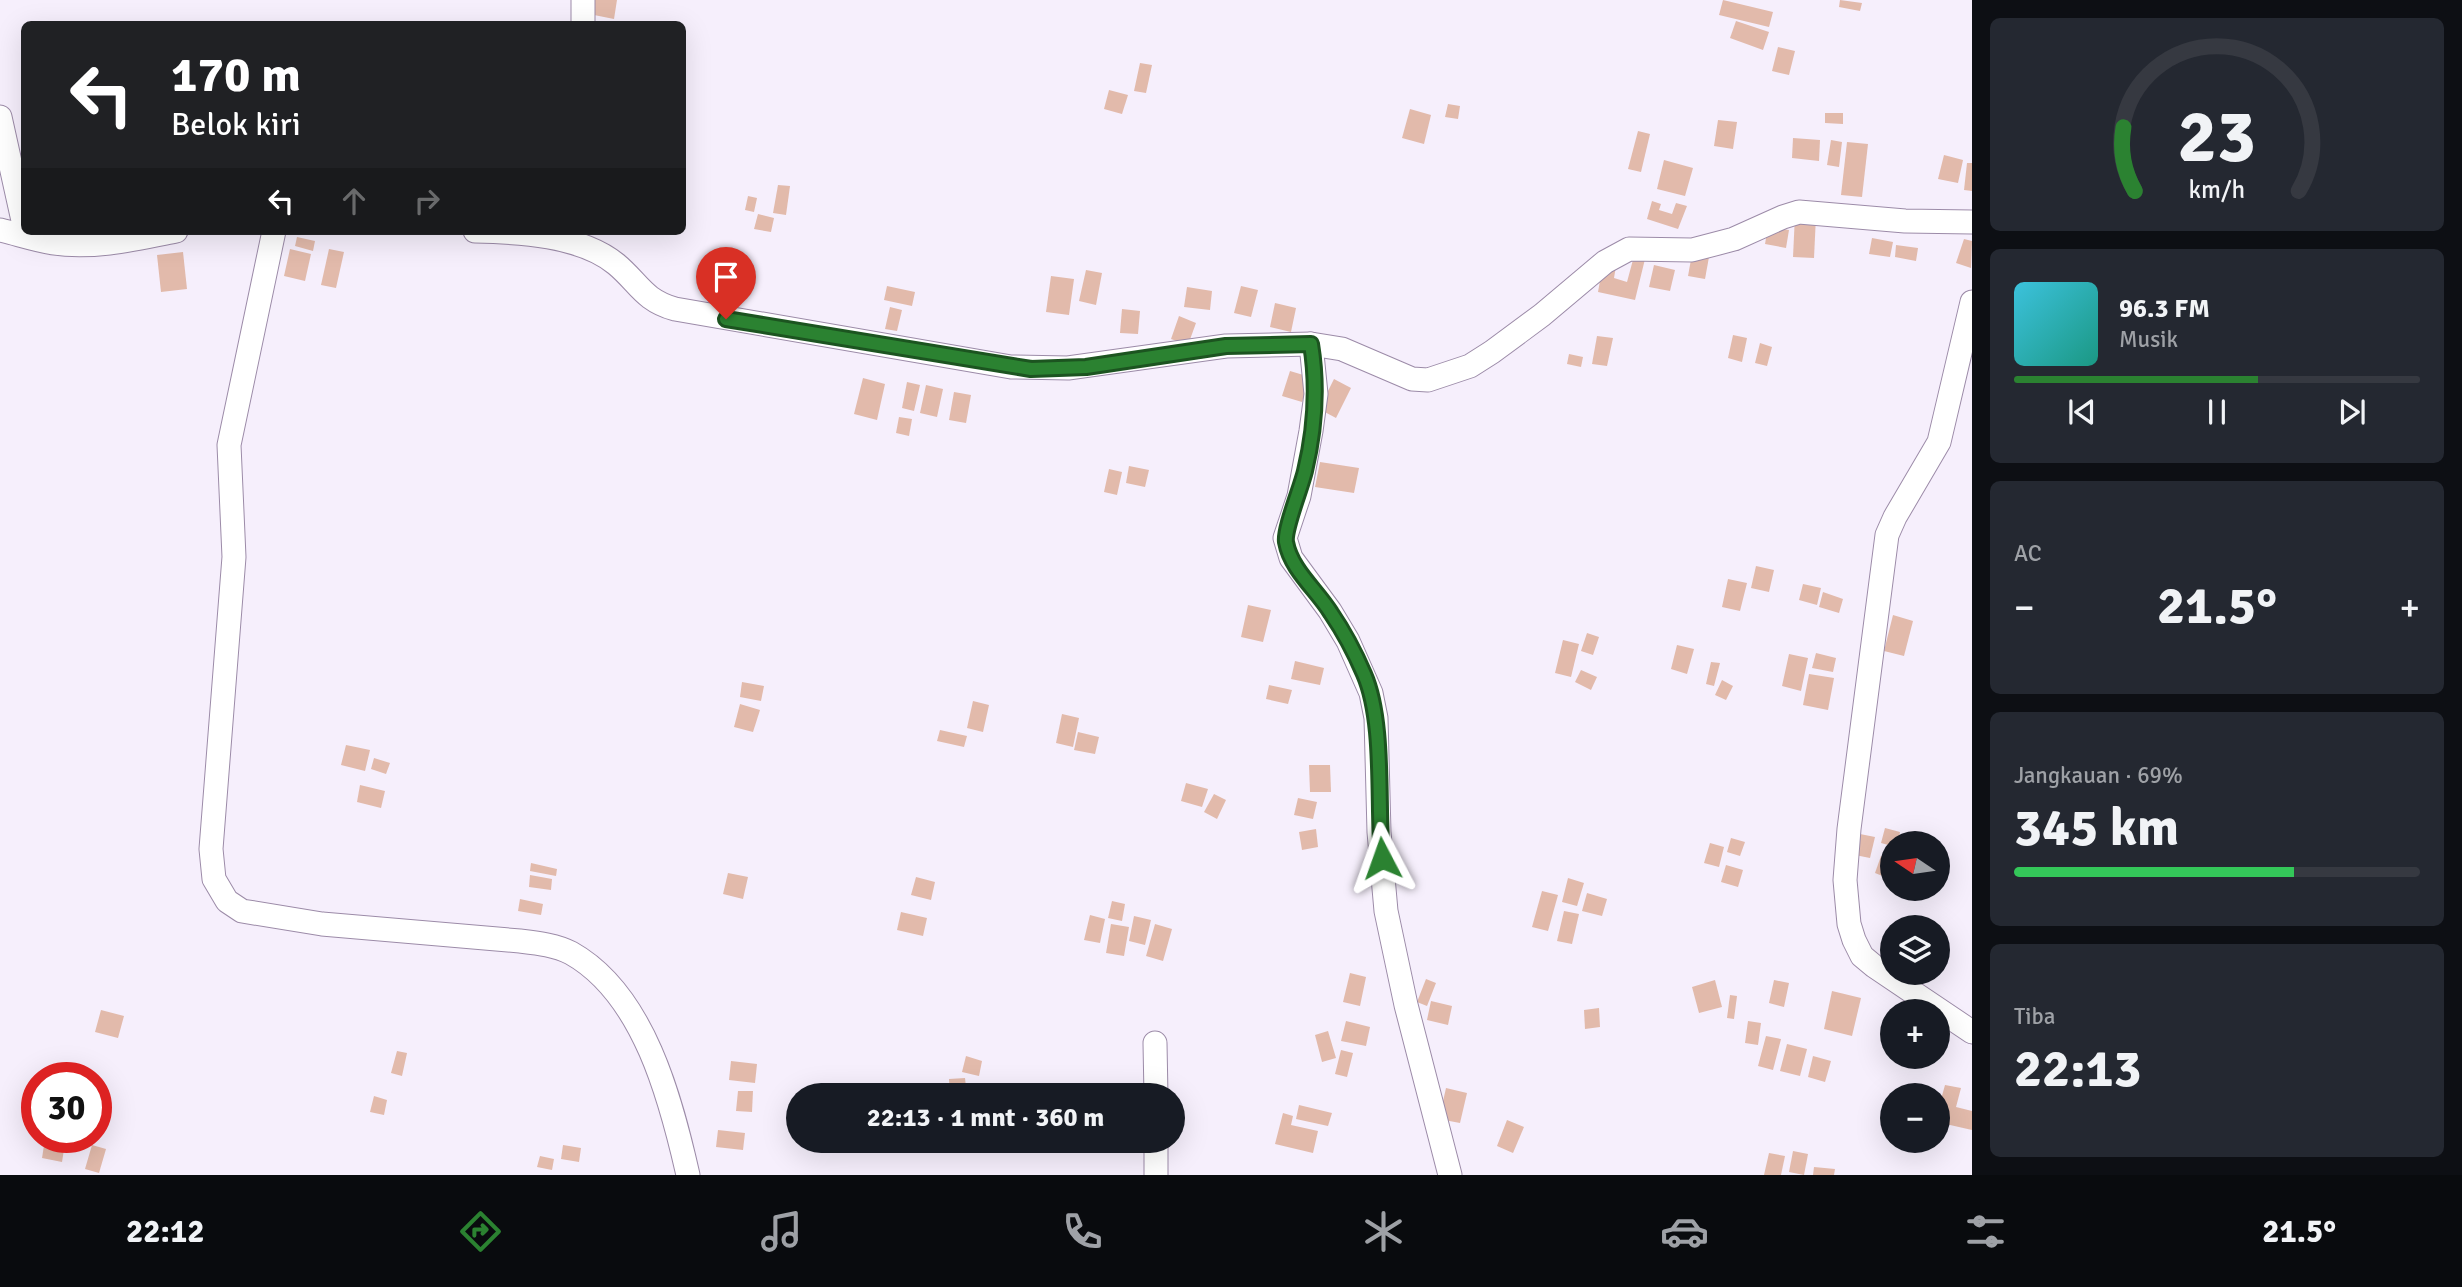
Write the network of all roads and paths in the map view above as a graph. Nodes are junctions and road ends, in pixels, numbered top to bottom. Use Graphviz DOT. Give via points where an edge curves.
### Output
graph roads {
  1 [pos="583,0"];
  2 [pos="583,21"];
  3 [pos="0,117"];
  4 [pos="21,209"];
  5 [pos="1972,222"];
  6 [pos="0,230"];
  7 [pos="21,231"];
  8 [pos="34,235"];
  9 [pos="154,235"];
  10 [pos="273,235"];
  11 [pos="541,235"];
  12 [pos="1972,302"];
  13 [pos="1311,344"];
  14 [pos="1972,1032"];
  15 [pos="1156,1043"];
  16 [pos="1156,1083"];
  17 [pos="1156,1153"];
  18 [pos="688,1175"];
  19 [pos="1156,1175"];
  20 [pos="1450,1175"];
  1 -- 2 [label="street"];
  3 -- 4 [label="street"];
  5 -- 13 [label="street" via="1799,212 1704,247 1629,249 1605,262 1492,352 1470,366 1428,380 1412,379 1342,349"];
  6 -- 7 [label="street"];
  8 -- 9 [label="street" via="50,243 77,246"];
  10 -- 18 [label="street" via="229,445 234,557 211,849 214,878 227,901 257,915 533,942 570,953 597,971 636,1021 661,1081"];
  11 -- 13 [label="street" via="599,254 617,264 658,304 675,309 1011,367 1068,368 1226,346"];
  12 -- 14 [label="street" via="1939,442 1888,535 1845,880 1849,924 1862,956"];
  13 -- 20 [label="street" via="1316,394 1299,496 1285,538 1291,558 1348,641 1371,694 1386,911"];
  15 -- 16 [label="street"];
  17 -- 19 [label="street"];
}
